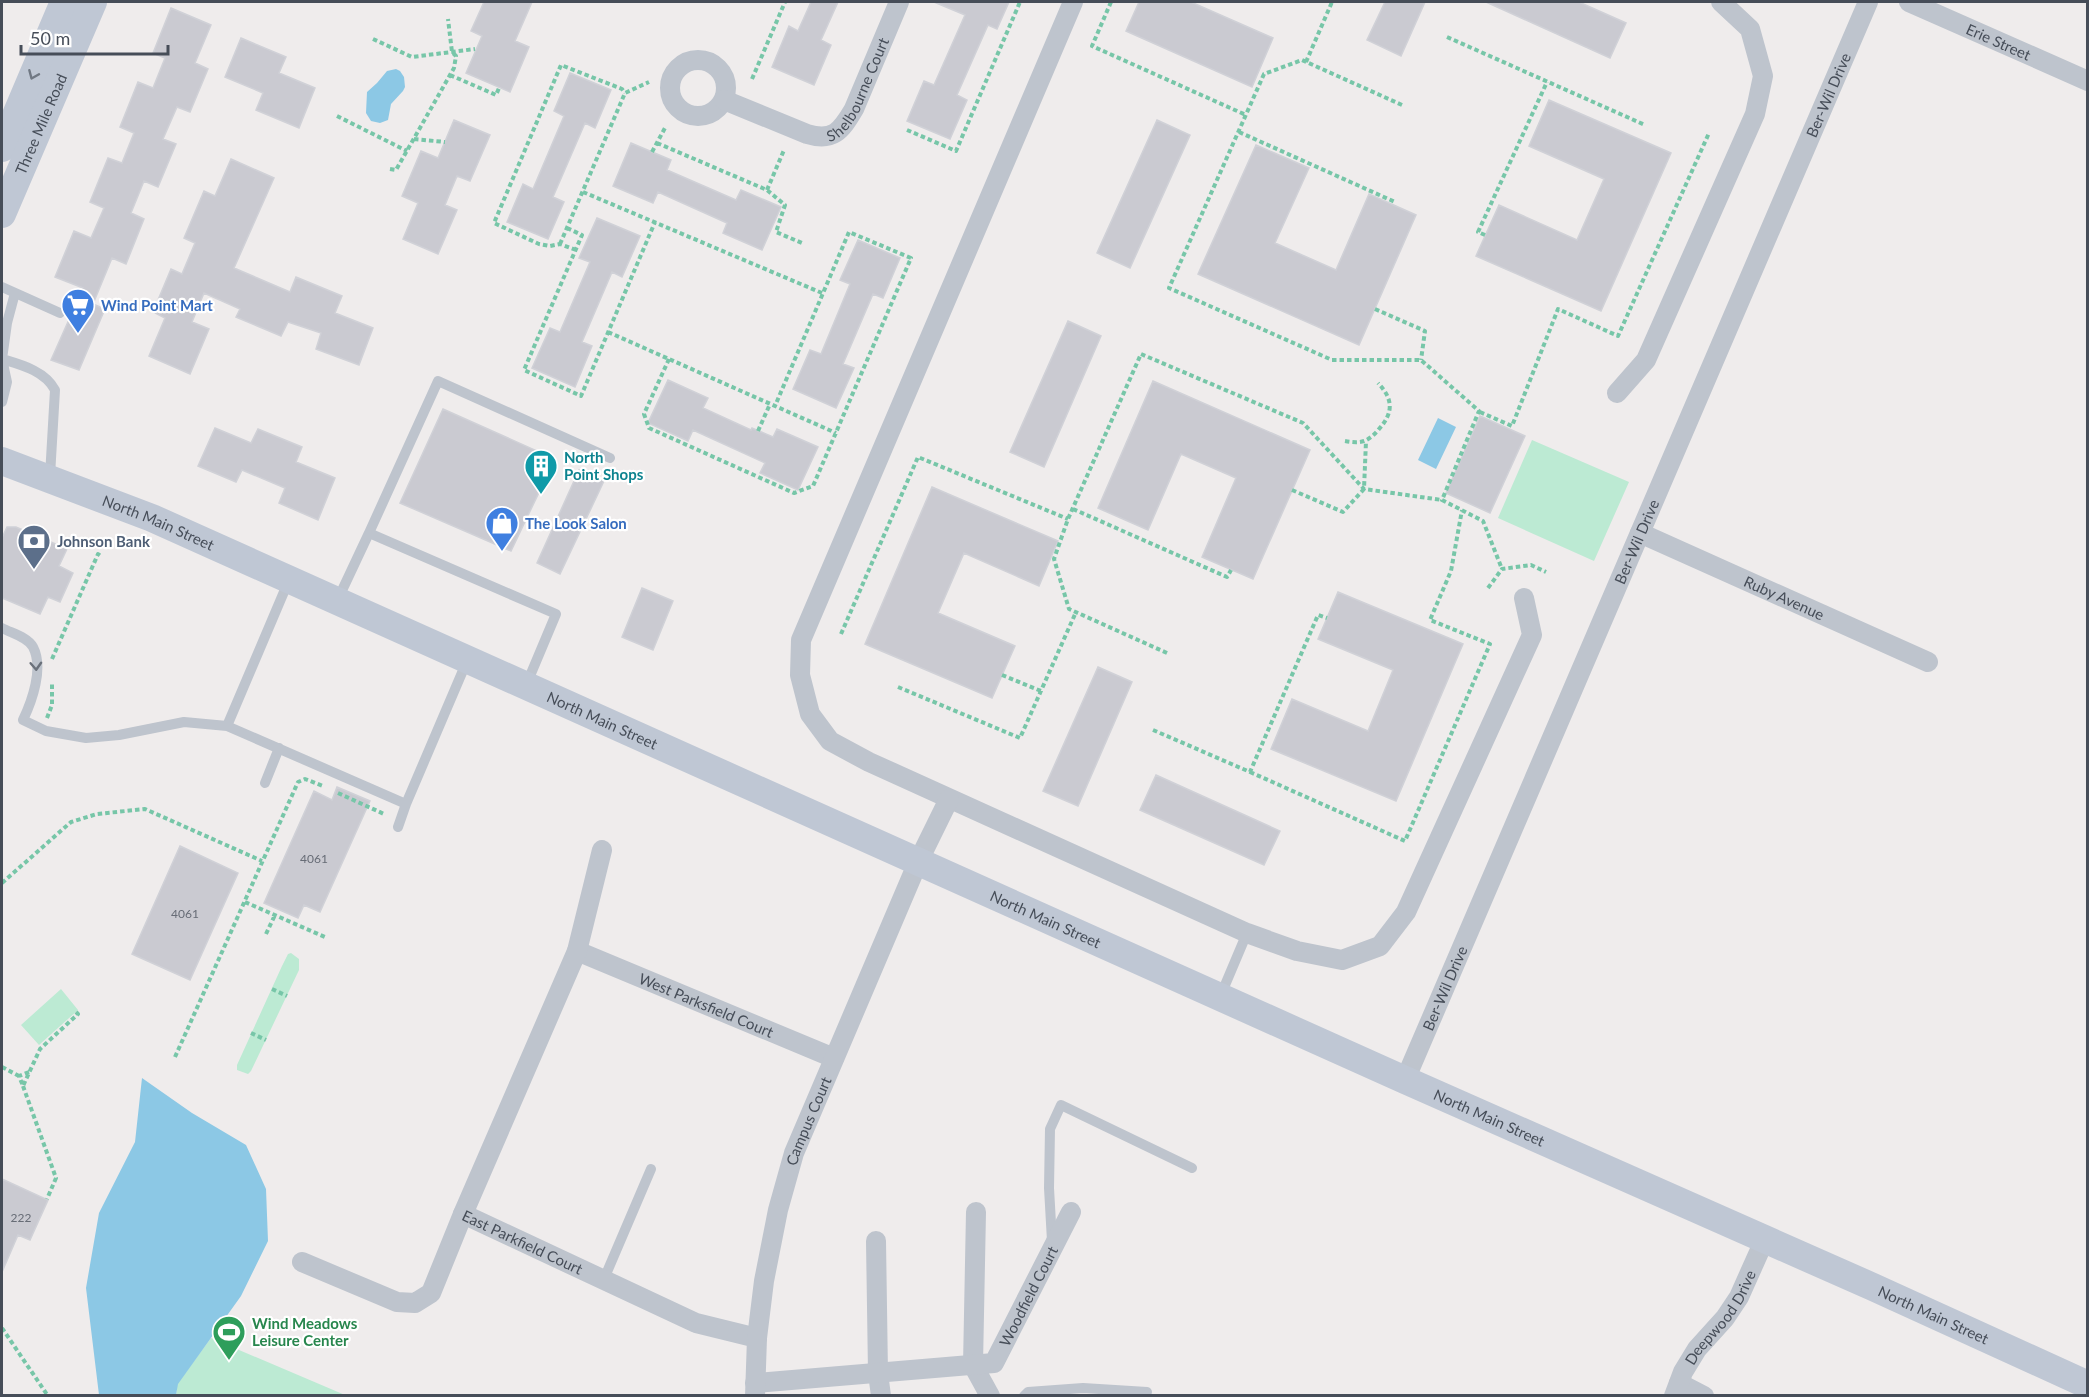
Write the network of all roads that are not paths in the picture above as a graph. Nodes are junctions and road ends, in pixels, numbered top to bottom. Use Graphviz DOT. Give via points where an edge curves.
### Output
graph roads {
  1 [pos="64,2"];
  2 [pos="93,2"];
  3 [pos="899,2"];
  4 [pos="1073,2"];
  5 [pos="1721,2"];
  6 [pos="1868,2"];
  7 [pos="1909,2"];
  8 [pos="2088,81"];
  9 [pos="724,100"];
  10 [pos="2,148"];
  11 [pos="2,214"];
  12 [pos="2,287"];
  13 [pos="15,293"];
  14 [pos="60,313"];
  15 [pos="2,359"];
  16 [pos="1617,393"];
  17 [pos="2,402"];
  18 [pos="610,458"];
  19 [pos="2,461"];
  20 [pos="50,479"];
  21 [pos="369,533"];
  22 [pos="1640,533"];
  23 [pos="289,580"];
  24 [pos="1524,598"];
  25 [pos="337,600"];
  26 [pos="2,628"];
  27 [pos="467,660"];
  28 [pos="1928,662"];
  29 [pos="525,687"];
  30 [pos="227,726"];
  31 [pos="279,748"];
  32 [pos="265,783"];
  33 [pos="949,799"];
  34 [pos="406,804"];
  35 [pos="398,827"];
  36 [pos="602,850"];
  37 [pos="918,862"];
  38 [pos="1247,933"];
  39 [pos="577,951"];
  40 [pos="1220,997"];
  41 [pos="834,1058"];
  42 [pos="1405,1080"];
  43 [pos="1192,1168"];
  44 [pos="651,1169"];
  45 [pos="976,1212"];
  46 [pos="1071,1212"];
  47 [pos="463,1214"];
  48 [pos="876,1241"];
  49 [pos="1764,1241"];
  50 [pos="1052,1248"];
  51 [pos="302,1262"];
  52 [pos="604,1279"];
  53 [pos="757,1338"];
  54 [pos="973,1365"];
  55 [pos="878,1373"];
  56 [pos="2088,1385"];
  57 [pos="755,1389"];
  58 [pos="1676,1389"];
  59 [pos="1147,1392"];
  60 [pos="881,1395"];
  61 [pos="990,1395"];
  62 [pos="1024,1395"];
  63 [pos="1704,1395"];
  1 -- 10 [label="main road, Three Mile Road, one-way"];
  2 -- 11 [label="main road, Three Mile Road"];
  3 -- 9 [label="street, Shelbourne Court" via="854,109 833,136 807,134"];
  4 -- 33 [label="street" via="801,640 800,675 810,714 830,741"];
  5 -- 16 [label="street" via="1750,29 1763,76 1755,114 1646,360"];
  6 -- 22 [label="street, Ber-Wil Drive"];
  7 -- 8 [label="street, Erie Street"];
  12 -- 13 [label="lane"];
  13 -- 14 [label="lane"];
  13 -- 15 [label="lane"];
  15 -- 17 [label="lane" via="7,382"];
  15 -- 20 [label="lane" via="22,364 49,379 55,390"];
  18 -- 21 [label="lane" via="438,381"];
  19 -- 20 [label="main road, North Main Street"];
  20 -- 23 [label="main road, North Main Street" via="152,518"];
  21 -- 25 [label="lane"];
  21 -- 29 [label="lane" via="556,614"];
  22 -- 28 [label="street, Ruby Avenue"];
  22 -- 42 [label="street, Ber-Wil Drive"];
  23 -- 25 [label="main road, North Main Street"];
  23 -- 30 [label="lane"];
  24 -- 38 [label="street" via="1532,635 1406,912 1380,946 1342,960 1297,951"];
  25 -- 27 [label="main road, North Main Street"];
  26 -- 30 [label="lane, one-way" via="33,646 36,684 23,720 41,729 86,738 184,722"];
  27 -- 29 [label="main road, North Main Street"];
  27 -- 34 [label="lane"];
  29 -- 37 [label="main road, North Main Street"];
  30 -- 31 [label="lane"];
  31 -- 32 [label="lane"];
  31 -- 34 [label="lane"];
  33 -- 37 [label="street, Campus Court"];
  33 -- 38 [label="street"];
  34 -- 35 [label="lane"];
  36 -- 39 [label="street"];
  37 -- 40 [label="main road, North Main Street"];
  37 -- 41 [label="street, Campus Court"];
  38 -- 40 [label="lane"];
  39 -- 41 [label="street, West Parksfield Court"];
  39 -- 47 [label="street"];
  40 -- 42 [label="main road, North Main Street"];
  41 -- 53 [label="street, Campus Court" via="794,1153 778,1210"];
  42 -- 49 [label="main road, North Main Street"];
  43 -- 50 [label="lane" via="1061,1106 1050,1129"];
  44 -- 52 [label="lane"];
  45 -- 54 [label="street, Woodfield Court"];
  46 -- 50 [label="street, Woodfield Court"];
  47 -- 51 [label="street, East Parkfield Court" via="430,1293 415,1303 397,1302"];
  47 -- 52 [label="street, East Parkfield Court"];
  48 -- 55 [label="street"];
  49 -- 56 [label="main road, North Main Street"];
  49 -- 58 [label="street, Deepwood Drive" via="1739,1297 1697,1349"];
  50 -- 54 [label="street, Woodfield Court" via="994,1363"];
  52 -- 53 [label="street, East Parkfield Court" via="696,1323"];
  53 -- 57 [label="street, Campus Court"];
  54 -- 55 [label="street, Woodfield Court"];
  54 -- 61 [label="street"];
  55 -- 57 [label="street, Woodfield Court"];
  55 -- 60 [label="street"];
  58 -- 63 [label="street"];
  59 -- 62 [label="lane" via="1083,1388"];
}
